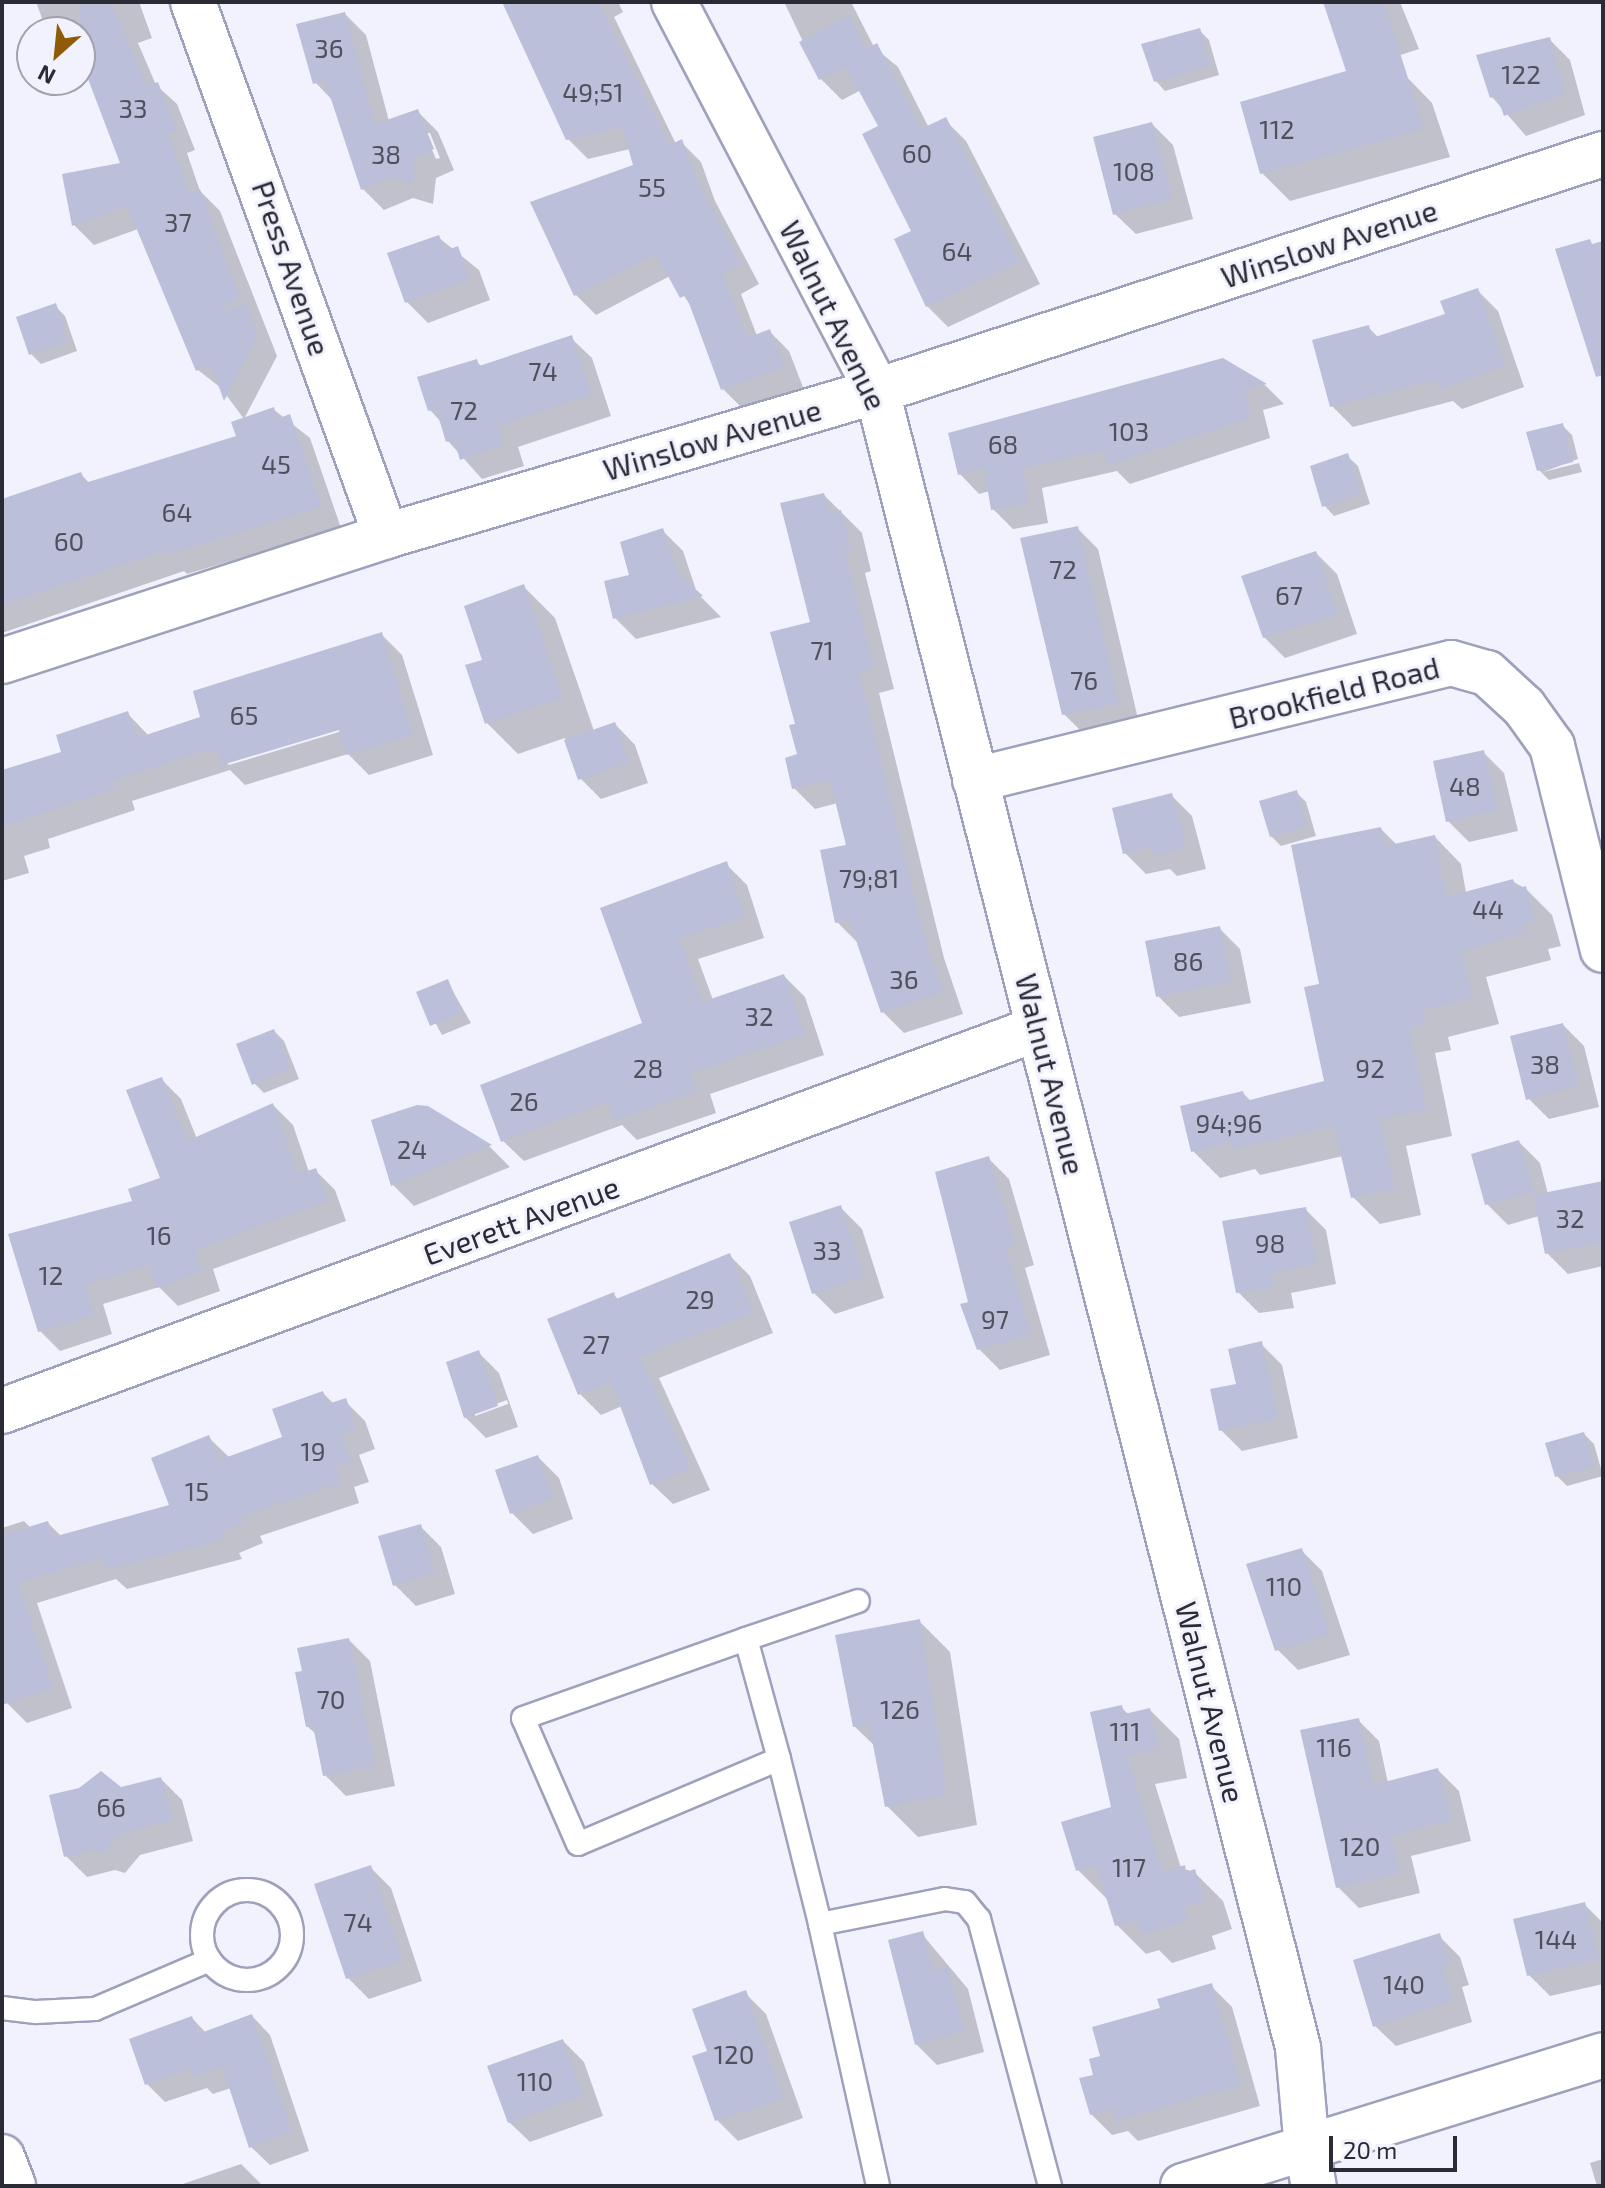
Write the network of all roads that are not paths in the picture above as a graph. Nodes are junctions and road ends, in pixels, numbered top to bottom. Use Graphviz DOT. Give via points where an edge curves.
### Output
graph roads {
  1 [pos="193,2"];
  2 [pos="674,2"];
  3 [pos="1603,154"];
  4 [pos="877,391"];
  5 [pos="386,536"];
  6 [pos="2,661"];
  7 [pos="975,780"];
  8 [pos="1603,950"];
  9 [pos="1039,1028"];
  10 [pos="2,1411"];
  11 [pos="858,1601"];
  12 [pos="746,1639"];
  13 [pos="779,1759"];
  14 [pos="820,1924"];
  15 [pos="210,1960"];
  16 [pos="2,2008"];
  17 [pos="1603,2055"];
  18 [pos="2,2157"];
  19 [pos="1310,2167"];
  20 [pos="13,2186"];
  21 [pos="878,2186"];
  22 [pos="1050,2186"];
  23 [pos="1183,2186"];
  1 -- 5 [label="street, Press Avenue"];
  2 -- 4 [label="street, Walnut Avenue"];
  3 -- 4 [label="street, Winslow Avenue"];
  4 -- 5 [label="street, Winslow Avenue"];
  4 -- 7 [label="street, Walnut Avenue"];
  5 -- 6 [label="street, Winslow Avenue"];
  7 -- 8 [label="street, Brookfield Road" via="1451,663 1487,673 1524,707 1552,746"];
  7 -- 9 [label="street, Walnut Avenue"];
  9 -- 10 [label="street, Everett Avenue"];
  9 -- 19 [label="street, Walnut Avenue" via="1298,2048"];
  11 -- 12 [label="lane"];
  12 -- 13 [label="lane"];
  12 -- 13 [label="lane" via="523,1718 578,1844"];
  13 -- 14 [label="lane"];
  14 -- 21 [label="lane"];
  14 -- 22 [label="lane" via="945,1899 965,1902 979,1919"];
  15 -- 15 [label="lane" via="234,1979 265,1977 278,1968 293,1941 286,1912 265,1892 223,1896 212,1905 202,1932"];
  15 -- 16 [label="lane" via="95,2009"];
  17 -- 19 [label="street"];
  18 -- 20 [label="street"];
  19 -- 23 [label="street"];
}
